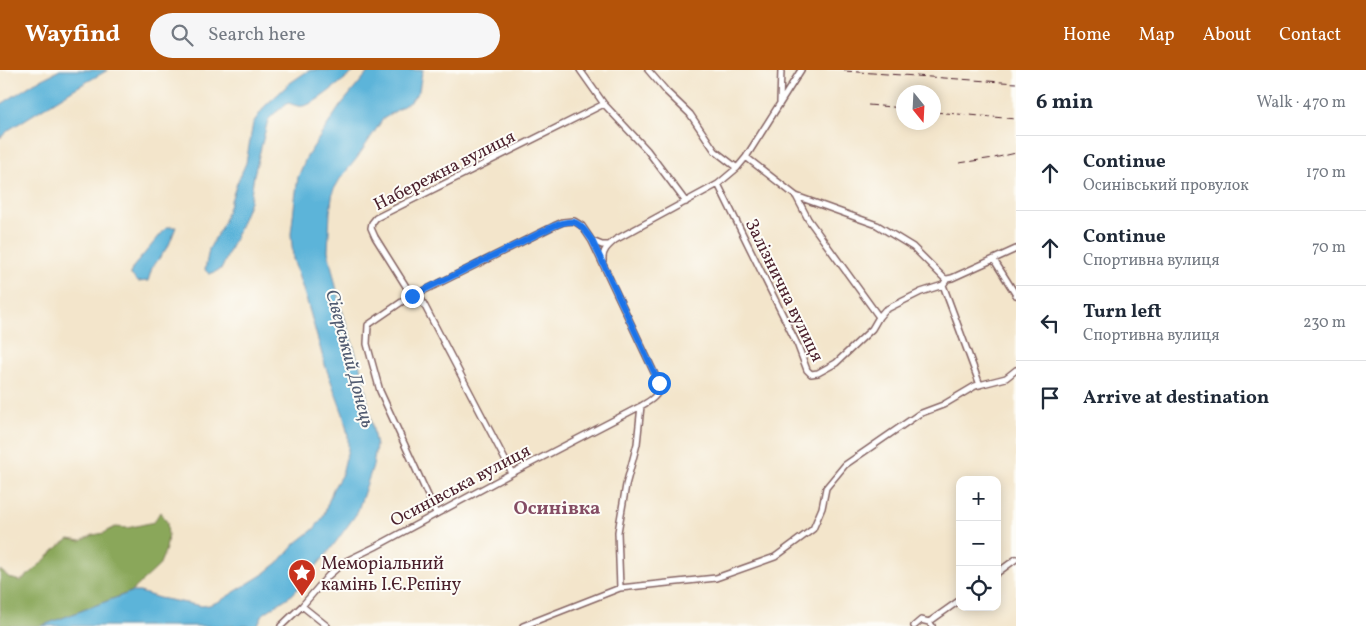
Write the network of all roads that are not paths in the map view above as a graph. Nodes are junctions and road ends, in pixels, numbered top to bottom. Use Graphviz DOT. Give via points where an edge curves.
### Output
graph roads {
  1 [pos="580,70"];
  2 [pos="648,70"];
  3 [pos="781,70"];
  4 [pos="801,70"];
  5 [pos="780,102"];
  6 [pos="604,104"];
  7 [pos="746,157"];
  8 [pos="738,168"];
  9 [pos="718,184"];
  10 [pos="796,196"];
  11 [pos="686,202"];
  12 [pos="592,240"];
  13 [pos="608,246"];
  14 [pos="1016,248"];
  15 [pos="994,260"];
  16 [pos="603,264"];
  17 [pos="947,279"];
  18 [pos="943,285"];
  19 [pos="415,295"];
  20 [pos="1016,295"];
  21 [pos="879,317"];
  22 [pos="1016,370"];
  23 [pos="980,384"];
  24 [pos="641,406"];
  25 [pos="512,473"];
  26 [pos="436,513"];
  27 [pos="1016,559"];
  28 [pos="1001,569"];
  29 [pos="620,588"];
  30 [pos="956,603"];
  31 [pos="302,606"];
  32 [pos="931,624"];
  33 [pos="281,626"];
  34 [pos="328,626"];
  35 [pos="523,626"];
  36 [pos="914,626"];
  1 -- 6 [label="street"];
  2 -- 8 [label="street" via="690,114 715,151"];
  3 -- 5 [label="street"];
  4 -- 5 [label="street"];
  5 -- 7 [label="street"];
  6 -- 11 [label="street" via="647,150"];
  6 -- 19 [label="street, Набережна вулиця" via="376,218 371,228 375,237"];
  7 -- 8 [label="street"];
  7 -- 10 [label="street"];
  8 -- 9 [label="street"];
  9 -- 11 [label="street"];
  9 -- 21 [label="street, Залізнична вулиця" via="809,373 818,373 836,363 872,329"];
  10 -- 17 [label="street" via="877,224 913,247"];
  10 -- 21 [label="street" via="808,219"];
  11 -- 13 [label="street"];
  12 -- 13 [label="street"];
  12 -- 16 [label="street"];
  12 -- 19 [label="street" via="577,222 563,222"];
  13 -- 16 [label="street"];
  14 -- 15 [label="street"];
  15 -- 17 [label="street"];
  15 -- 20 [label="street"];
  16 -- 24 [label="street, Осинівська вулиця" via="659,383 658,392"];
  17 -- 18 [label="street"];
  18 -- 21 [label="street, Залізнична вулиця" via="885,310"];
  18 -- 23 [label="street"];
  19 -- 25 [label="street, Набережна вулиця"];
  19 -- 26 [label="street" via="368,324 367,344 380,391"];
  22 -- 23 [label="street" via="1006,378"];
  23 -- 29 [label="street" via="943,405 919,414 845,465 826,488 813,529 775,557 716,578"];
  24 -- 25 [label="street, Осинівська вулиця"];
  24 -- 29 [label="street" via="637,444 618,532"];
  25 -- 26 [label="street, Осинівська вулиця"];
  26 -- 31 [label="street, Осинівська вулиця" via="344,562"];
  27 -- 28 [label="street"];
  29 -- 35 [label="street"];
  30 -- 32 [label="street"];
  31 -- 33 [label="street, Осинівська вулиця"];
  31 -- 34 [label="street"];
  32 -- 36 [label="street" via="921,620"];
}
